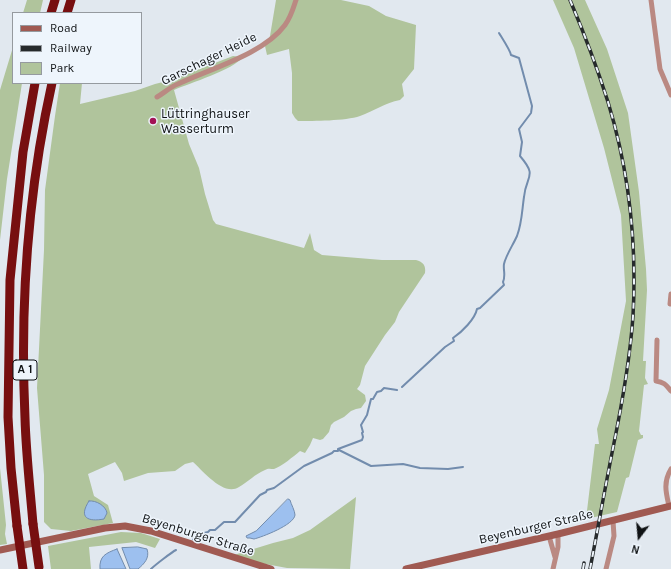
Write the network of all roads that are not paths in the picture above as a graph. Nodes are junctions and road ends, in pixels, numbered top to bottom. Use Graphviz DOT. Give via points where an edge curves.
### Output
graph roads {
  1 [pos="55,0"];
  2 [pos="71,0"];
  3 [pos="296,0"];
  4 [pos="651,0"];
  5 [pos="51,12"];
  6 [pos="67,12"];
  7 [pos="35,84"];
  8 [pos="52,84"];
  9 [pos="671,95"];
  10 [pos="157,98"];
  11 [pos="671,294"];
  12 [pos="671,304"];
  13 [pos="657,340"];
  14 [pos="671,390"];
  15 [pos="671,470"];
  16 [pos="670,506"];
  17 [pos="613,521"];
  18 [pos="558,534"];
  19 [pos="549,536"];
  20 [pos="0,550"];
  21 [pos="555,557"];
  22 [pos="39,568"];
  23 [pos="23,569"];
  24 [pos="271,569"];
  25 [pos="406,569"];
  26 [pos="553,569"];
  27 [pos="606,569"];
  1 -- 5 [label="highway"];
  2 -- 6 [label="highway"];
  3 -- 10 [label="street, Garschager Heide" via="292,16 265,43 244,55 176,84"];
  4 -- 9 [label="street" via="660,68"];
  7 -- 23 [label="highway, A 1, bridge" via="23,152 10,280 8,417"];
  8 -- 22 [label="highway, A 1, bridge" via="31,216 24,333 28,466"];
  11 -- 12 [label="street"];
  13 -- 14 [label="street" via="656,381 666,384"];
  15 -- 16 [label="street" via="665,489"];
  16 -- 17 [label="main road, Beyenburger Straße"];
  17 -- 18 [label="main road, Beyenburger Straße"];
  17 -- 27 [label="street" via="614,536"];
  18 -- 19 [label="main road, Beyenburger Straße"];
  18 -- 21 [label="street"];
  19 -- 21 [label="street"];
  19 -- 25 [label="main road, Beyenburger Straße"];
  20 -- 24 [label="main road, Beyenburger Straße" via="113,526 130,527 151,531"];
  21 -- 26 [label="street"];
}
